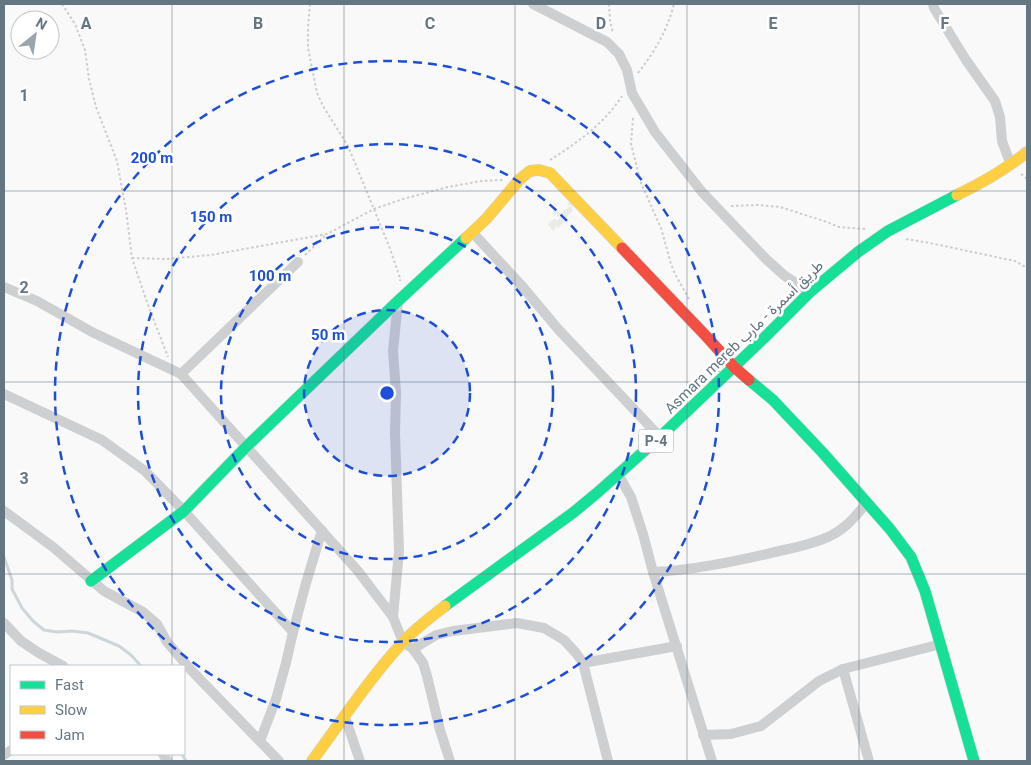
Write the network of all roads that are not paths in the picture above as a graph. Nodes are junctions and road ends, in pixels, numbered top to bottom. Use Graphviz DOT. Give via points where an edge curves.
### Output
graph roads {
  1 [pos="533,4"];
  2 [pos="933,4"];
  3 [pos="1027,152"];
  4 [pos="1011,165"];
  5 [pos="472,232"];
  6 [pos="298,262"];
  7 [pos="4,287"];
  8 [pos="810,292"];
  9 [pos="398,301"];
  10 [pos="734,367"];
  11 [pos="177,372"];
  12 [pos="4,394"];
  13 [pos="660,438"];
  14 [pos="246,447"];
  15 [pos="618,474"];
  16 [pos="867,502"];
  17 [pos="184,510"];
  18 [pos="4,511"];
  19 [pos="322,530"];
  20 [pos="653,572"];
  21 [pos="92,581"];
  22 [pos="393,617"];
  23 [pos="4,623"];
  24 [pos="293,632"];
  25 [pos="403,642"];
  26 [pos="941,644"];
  27 [pos="677,646"];
  28 [pos="412,649"];
  29 [pos="583,663"];
  30 [pos="61,665"];
  31 [pos="843,669"];
  32 [pos="345,717"];
  33 [pos="703,735"];
  34 [pos="260,741"];
  35 [pos="279,761"];
  36 [pos="312,761"];
  37 [pos="360,761"];
  38 [pos="450,761"];
  39 [pos="608,761"];
  40 [pos="712,761"];
  41 [pos="869,761"];
  42 [pos="974,761"];
  1 -- 8 [label="street" via="607,42 619,54 627,70 632,94 655,132 702,192 767,260"];
  2 -- 4 [label="street" via="995,101 1002,141"];
  3 -- 4 [label="main road, Asmara mereb طريق أسمرة - مارب / P-4"];
  4 -- 8 [label="main road, Asmara mereb طريق أسمرة - مارب / P-4" via="888,231"];
  5 -- 9 [label="main road"];
  5 -- 10 [label="main road" via="530,171 550,173"];
  5 -- 13 [label="street"];
  6 -- 11 [label="street"];
  7 -- 11 [label="street"];
  8 -- 10 [label="main road, Asmara mereb طريق أسمرة - مارب / P-4"];
  9 -- 14 [label="main road"];
  9 -- 22 [label="street" via="393,351 399,551"];
  10 -- 13 [label="main road, Asmara mereb طريق أسمرة - مارب / P-4"];
  10 -- 16 [label="main road" via="773,400"];
  11 -- 14 [label="street"];
  12 -- 17 [label="street" via="102,440 145,471"];
  13 -- 15 [label="main road, Asmara mereb طريق أسمرة - مارب / P-4"];
  14 -- 17 [label="main road"];
  14 -- 19 [label="street"];
  15 -- 20 [label="street" via="631,497"];
  15 -- 25 [label="main road, Asmara mereb طريق أسمرة - مارب / P-4" via="574,512 427,620"];
  16 -- 20 [label="street" via="849,524 831,536 804,545 721,564"];
  16 -- 26 [label="main road" via="911,557 926,591"];
  17 -- 21 [label="main road"];
  17 -- 24 [label="street"];
  18 -- 21 [label="street"];
  19 -- 22 [label="street"];
  19 -- 24 [label="street"];
  20 -- 27 [label="street"];
  21 -- 34 [label="street" via="157,624 167,642 191,670"];
  22 -- 25 [label="street"];
  23 -- 30 [label="street" via="21,641"];
  24 -- 34 [label="street"];
  25 -- 28 [label="street"];
  25 -- 32 [label="main road, Asmara mereb طريق أسمرة - مارب / P-4"];
  26 -- 31 [label="street"];
  26 -- 42 [label="main road"];
  27 -- 29 [label="street"];
  27 -- 33 [label="street"];
  28 -- 29 [label="street" via="436,635 517,623 544,628 564,640"];
  28 -- 38 [label="street" via="427,676"];
  29 -- 39 [label="street"];
  31 -- 33 [label="street" via="820,681 761,726 731,734"];
  31 -- 41 [label="street"];
  32 -- 36 [label="main road, Asmara mereb طريق أسمرة - مارب / P-4"];
  32 -- 37 [label="street"];
  33 -- 40 [label="street"];
  34 -- 35 [label="street"];
}
